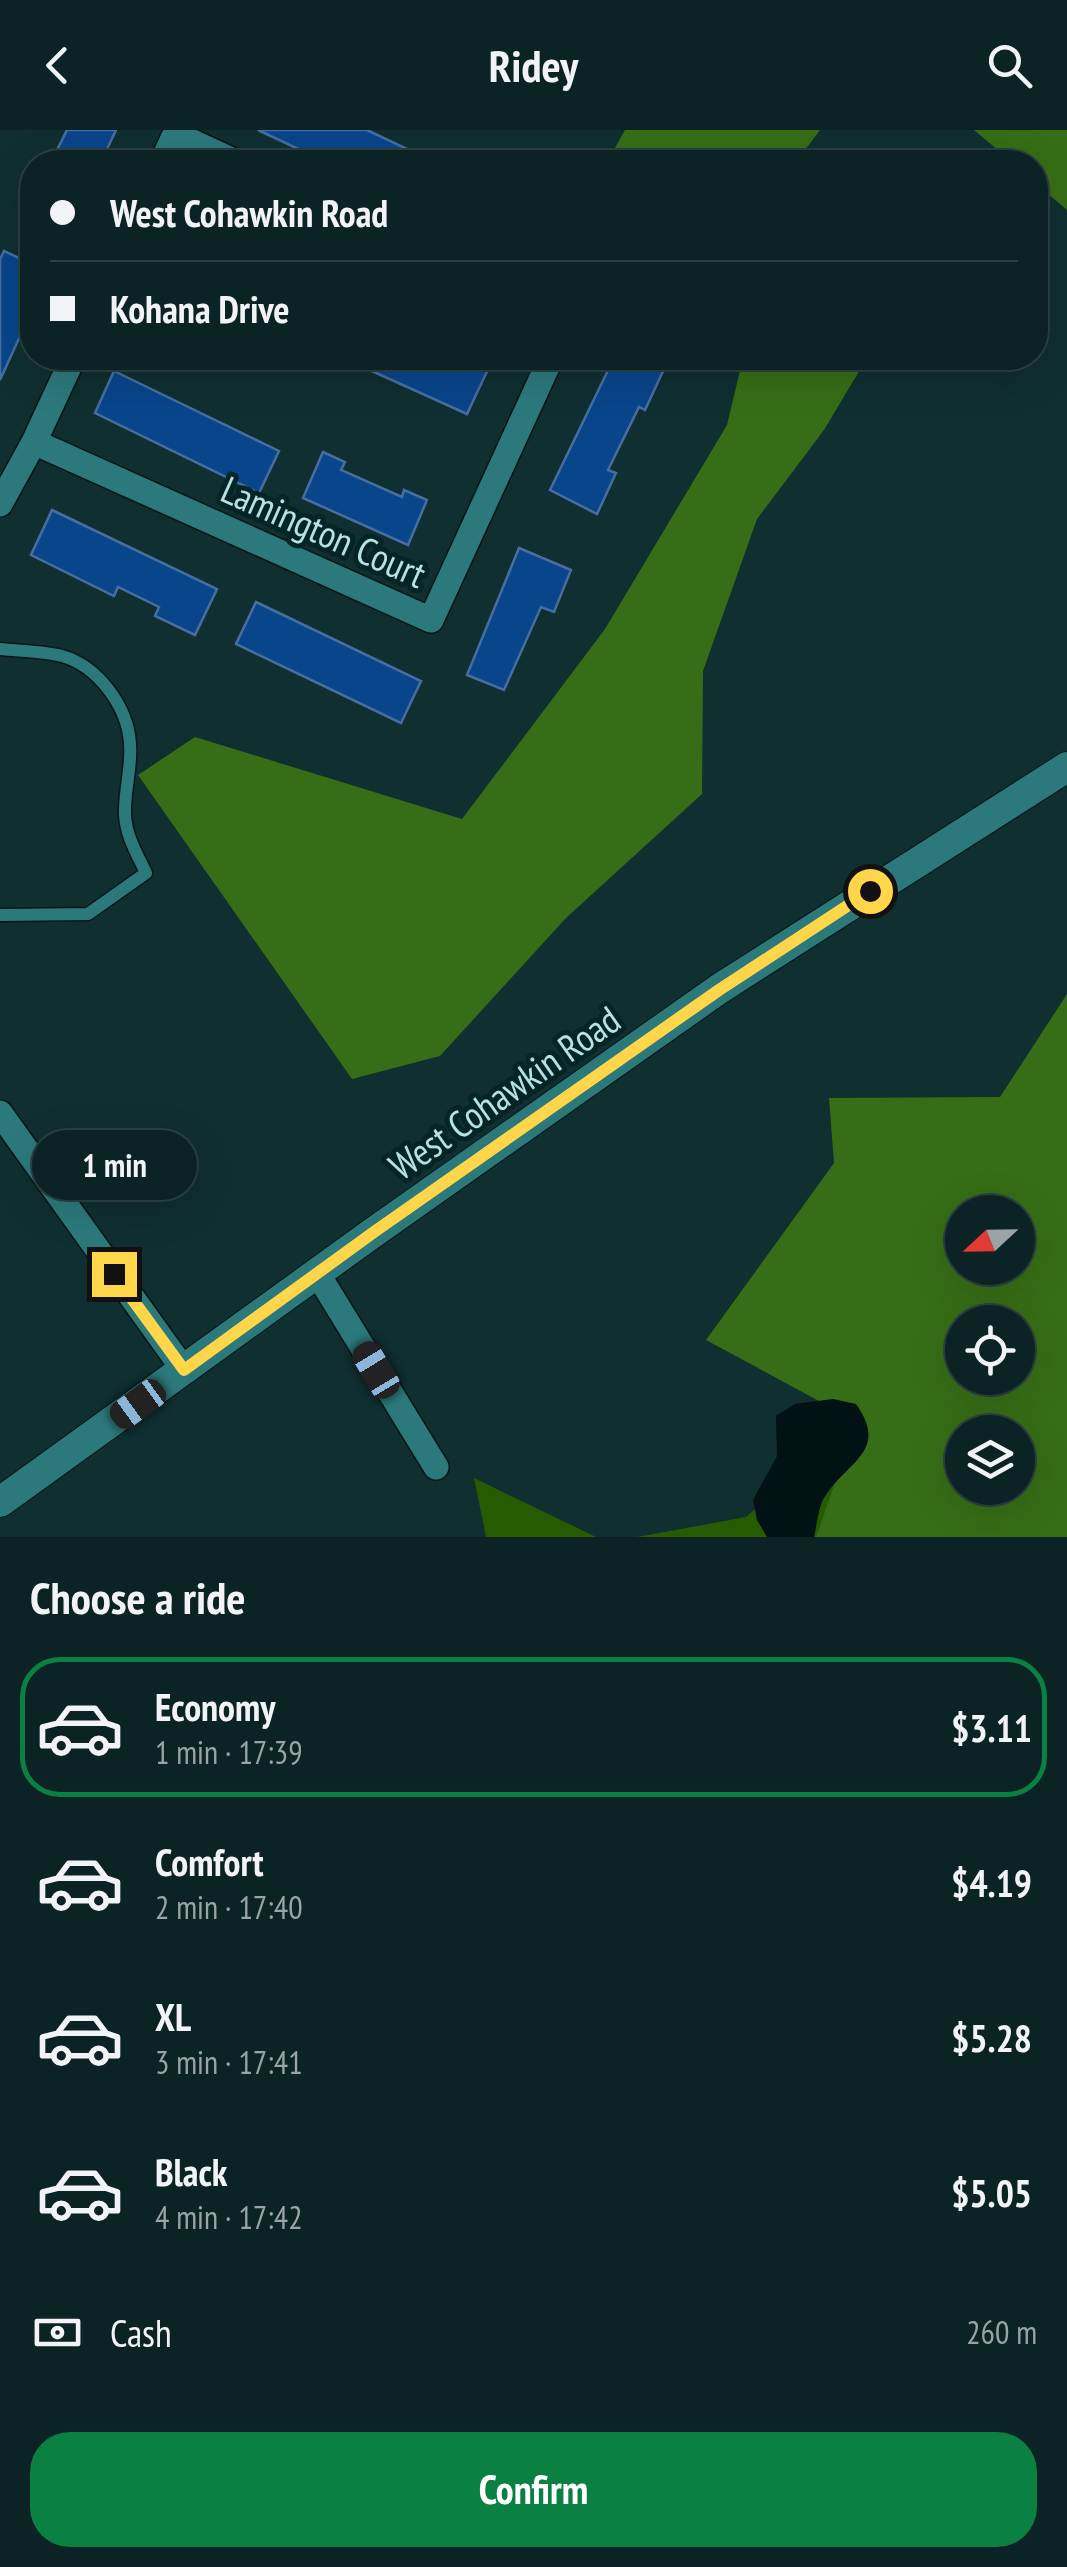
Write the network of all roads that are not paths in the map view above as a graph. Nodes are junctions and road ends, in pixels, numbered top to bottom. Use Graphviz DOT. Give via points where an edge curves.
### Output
graph roads {
  1 [pos="176,132"];
  2 [pos="212,150"];
  3 [pos="67,370"];
  4 [pos="545,370"];
  5 [pos="34,442"];
  6 [pos="0,504"];
  7 [pos="0,649"];
  8 [pos="1067,768"];
  9 [pos="0,915"];
  10 [pos="0,1114"];
  11 [pos="317,1273"];
  12 [pos="184,1370"];
  13 [pos="436,1467"];
  14 [pos="0,1502"];
  1 -- 2 [label="street"];
  3 -- 5 [label="street"];
  4 -- 5 [label="street, Lamington Court" via="431,620"];
  5 -- 6 [label="street"];
  7 -- 9 [label="lane" via="78,662 118,705 130,744 128,836 146,873 88,914"];
  8 -- 11 [label="main road, West Cohawkin Road" via="785,944"];
  10 -- 12 [label="street"];
  11 -- 12 [label="main road, West Cohawkin Road"];
  11 -- 13 [label="street"];
  12 -- 14 [label="main road, West Cohawkin Road"];
}
